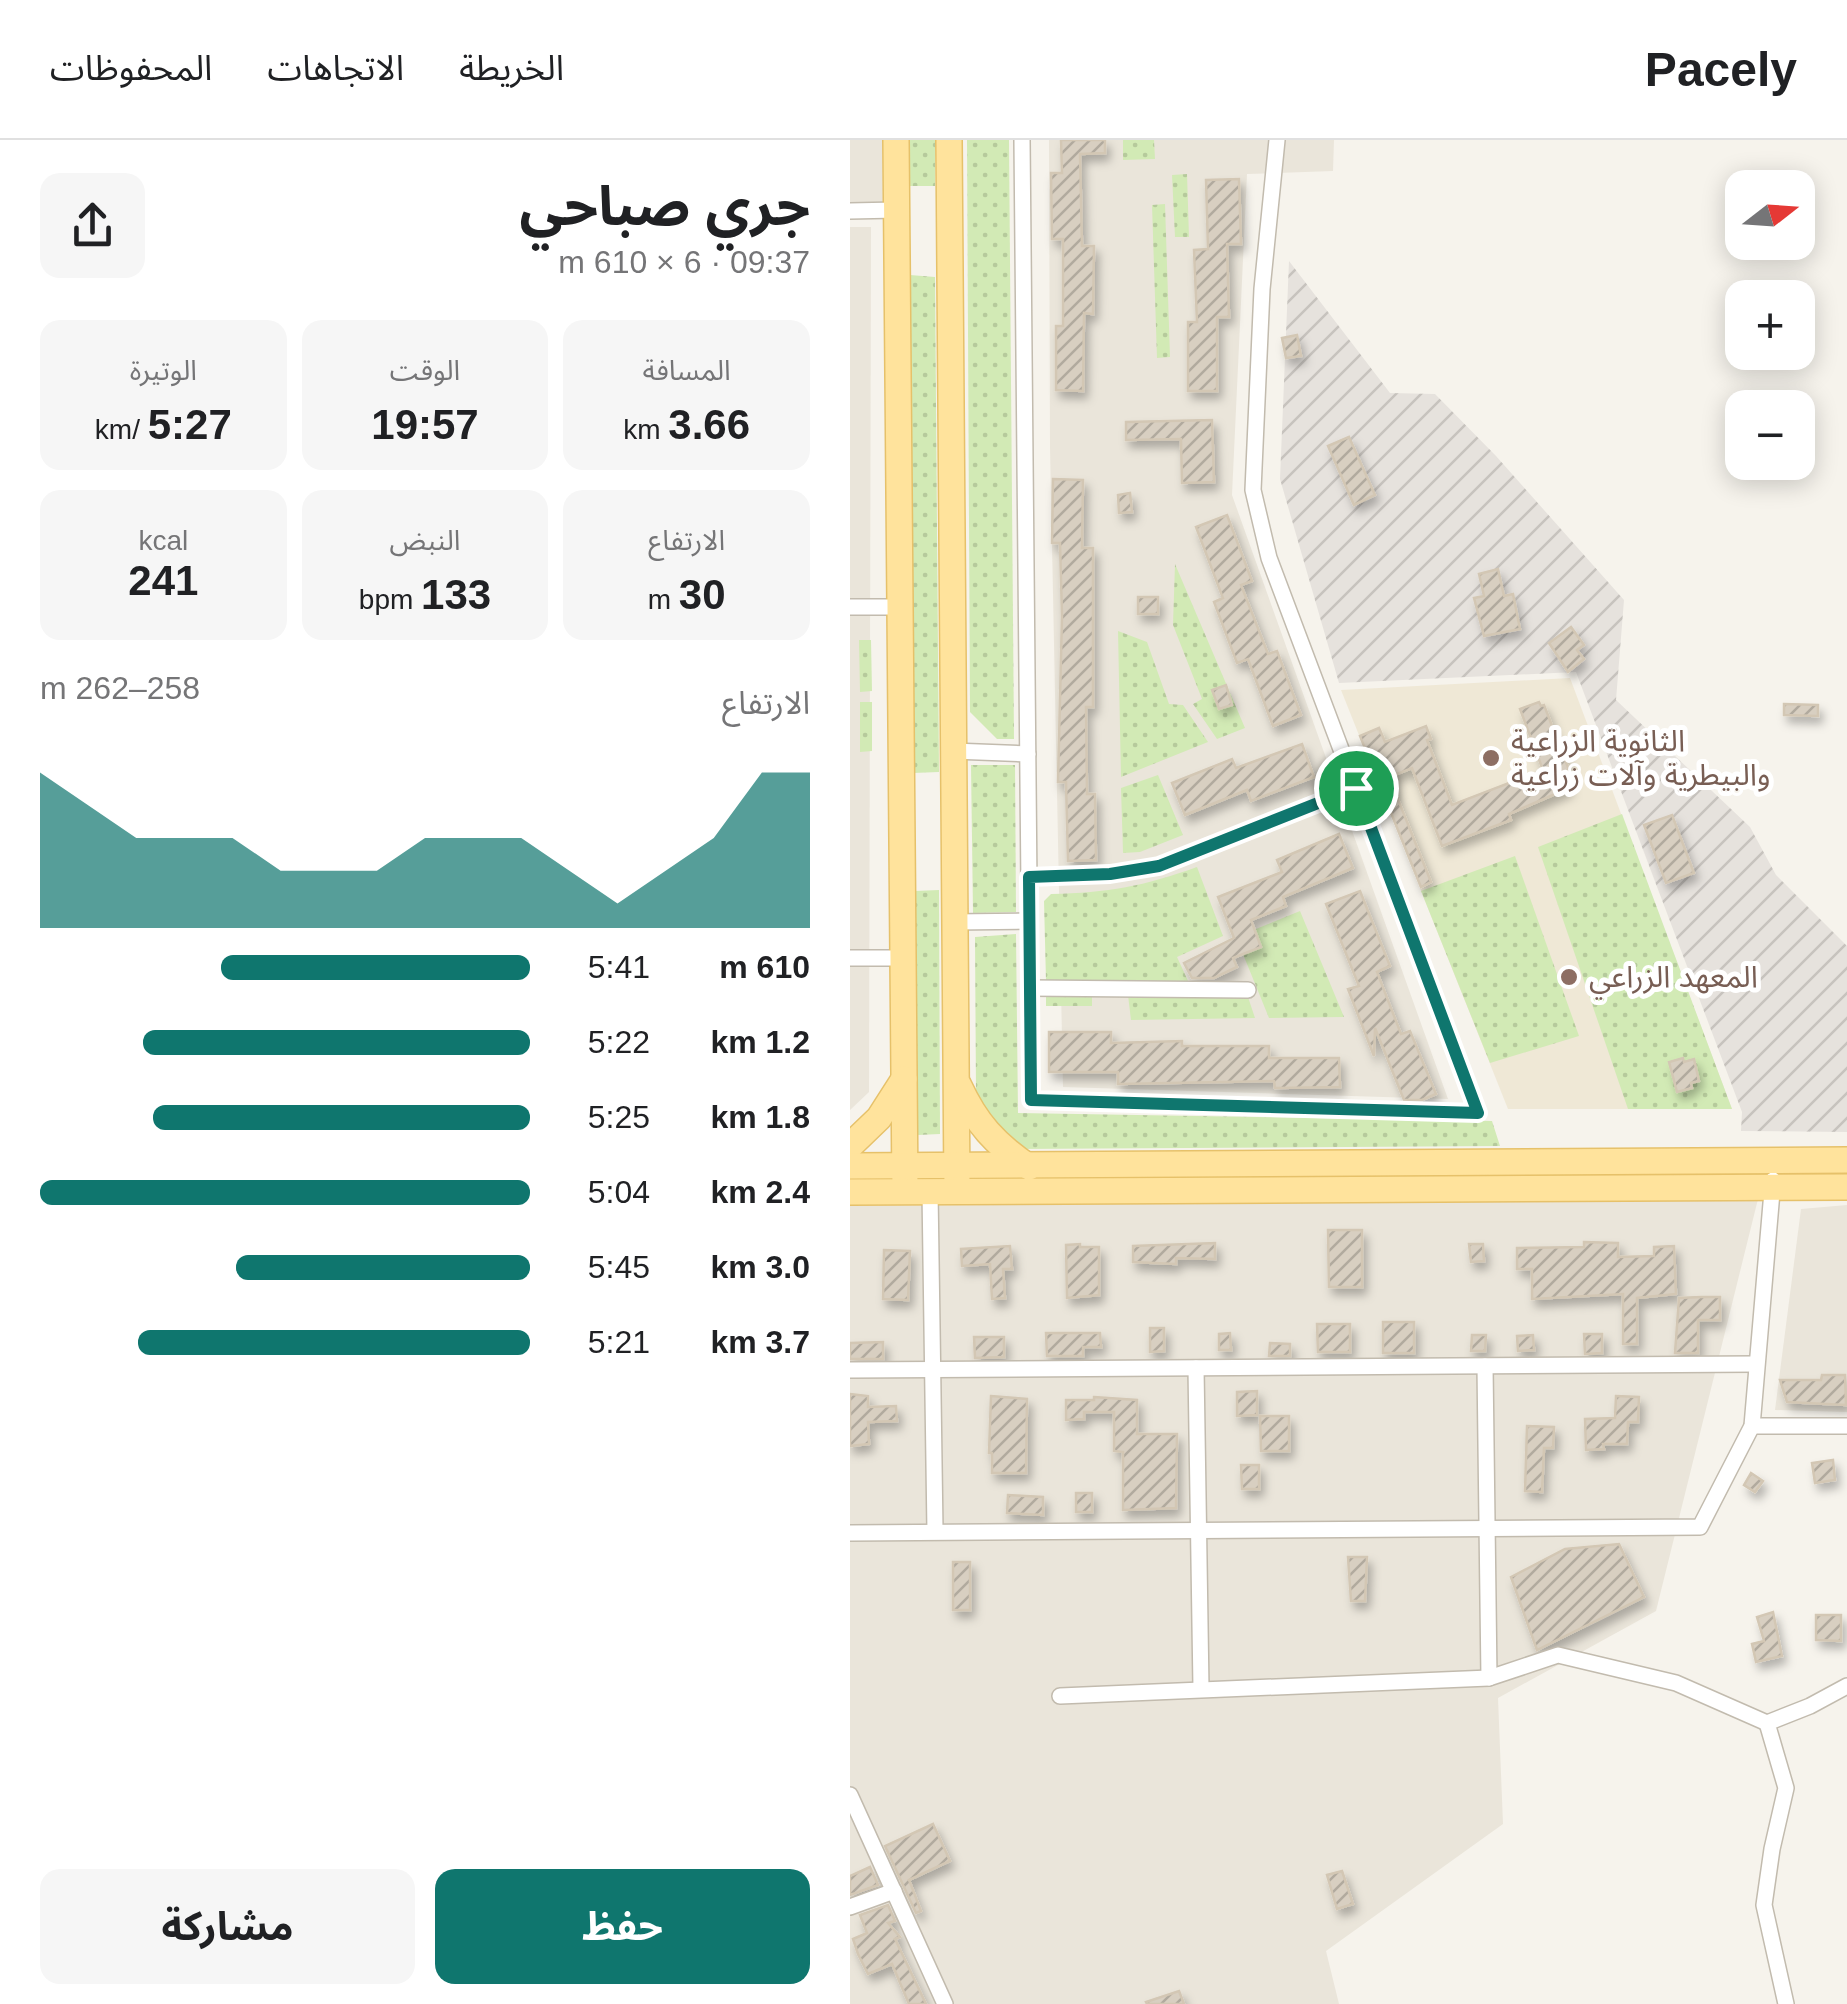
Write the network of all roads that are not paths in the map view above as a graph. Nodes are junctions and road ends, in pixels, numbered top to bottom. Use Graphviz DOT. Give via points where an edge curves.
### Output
graph roads {
  1 [pos="896,140"];
  2 [pos="948,140"];
  3 [pos="1022,140"];
  4 [pos="1277,140"];
  5 [pos="896,210"];
  6 [pos="850,211"];
  7 [pos="850,606"];
  8 [pos="900,607"];
  9 [pos="953,751"];
  10 [pos="1028,754"];
  11 [pos="1356,788"];
  12 [pos="1029,877"];
  13 [pos="1030,920"];
  14 [pos="954,922"];
  15 [pos="850,958"];
  16 [pos="903,958"];
  17 [pos="1030,988"];
  18 [pos="1248,990"];
  19 [pos="904,1079"];
  20 [pos="956,1079"];
  21 [pos="850,1146"];
  22 [pos="1847,1160"];
  23 [pos="850,1166"];
  24 [pos="1029,1167"];
  25 [pos="1773,1174"];
  26 [pos="957,1178"];
  27 [pos="913,1182"];
  28 [pos="1847,1187"];
  29 [pos="850,1192"];
  30 [pos="1756,1364"];
  31 [pos="1485,1366"];
  32 [pos="1196,1368"];
  33 [pos="850,1370"];
  34 [pos="932,1370"];
  35 [pos="1752,1426"];
  36 [pos="1847,1426"];
  37 [pos="1487,1529"];
  38 [pos="935,1531"];
  39 [pos="1198,1531"];
  40 [pos="850,1533"];
  41 [pos="1489,1678"];
  42 [pos="1847,1686"];
  43 [pos="1200,1688"];
  44 [pos="1060,1696"];
  45 [pos="1767,1722"];
  46 [pos="850,1796"];
  47 [pos="894,1891"];
  48 [pos="850,1907"];
  49 [pos="945,2004"];
  50 [pos="1786,2004"];
  1 -- 5 [label="main road"];
  2 -- 9 [label="main road"];
  3 -- 10 [label="street"];
  4 -- 11 [label="street" via="1253,490 1269,558"];
  5 -- 6 [label="street"];
  5 -- 8 [label="main road"];
  7 -- 8 [label="street"];
  8 -- 16 [label="main road"];
  9 -- 10 [label="street"];
  9 -- 14 [label="main road"];
  10 -- 12 [label="street"];
  11 -- 12 [label="street" via="1159,866"];
  11 -- 17 [label="street" via="1478,1113 1031,1100"];
  12 -- 13 [label="street"];
  13 -- 14 [label="street"];
  13 -- 17 [label="street"];
  14 -- 20 [label="main road"];
  15 -- 16 [label="street"];
  16 -- 19 [label="main road"];
  17 -- 18 [label="street"];
  19 -- 21 [label="main road" via="879,1118"];
  19 -- 27 [label="main road"];
  20 -- 24 [label="main road" via="981,1128"];
  20 -- 26 [label="main road"];
  22 -- 25 [label="main road"];
  23 -- 27 [label="main road"];
  24 -- 25 [label="main road"];
  24 -- 26 [label="main road"];
  25 -- 26 [label="main road" via="1013,1189"];
  25 -- 28 [label="main road"];
  25 -- 30 [label="street"];
  26 -- 27 [label="main road"];
  26 -- 27 [label="main road"];
  27 -- 29 [label="main road"];
  27 -- 34 [label="street"];
  30 -- 31 [label="street"];
  30 -- 35 [label="street"];
  31 -- 32 [label="street"];
  31 -- 37 [label="street"];
  32 -- 34 [label="street"];
  32 -- 39 [label="street"];
  33 -- 34 [label="street"];
  34 -- 38 [label="street"];
  35 -- 36 [label="street"];
  35 -- 37 [label="street" via="1700,1527"];
  37 -- 39 [label="street"];
  37 -- 41 [label="street"];
  38 -- 39 [label="street"];
  38 -- 40 [label="street"];
  39 -- 43 [label="street"];
  41 -- 43 [label="street"];
  41 -- 45 [label="street" via="1558,1655 1676,1683"];
  42 -- 45 [label="street"];
  43 -- 44 [label="street"];
  45 -- 50 [label="street" via="1786,1788 1764,1905"];
  46 -- 47 [label="street"];
  47 -- 48 [label="street"];
  47 -- 49 [label="street"];
}
